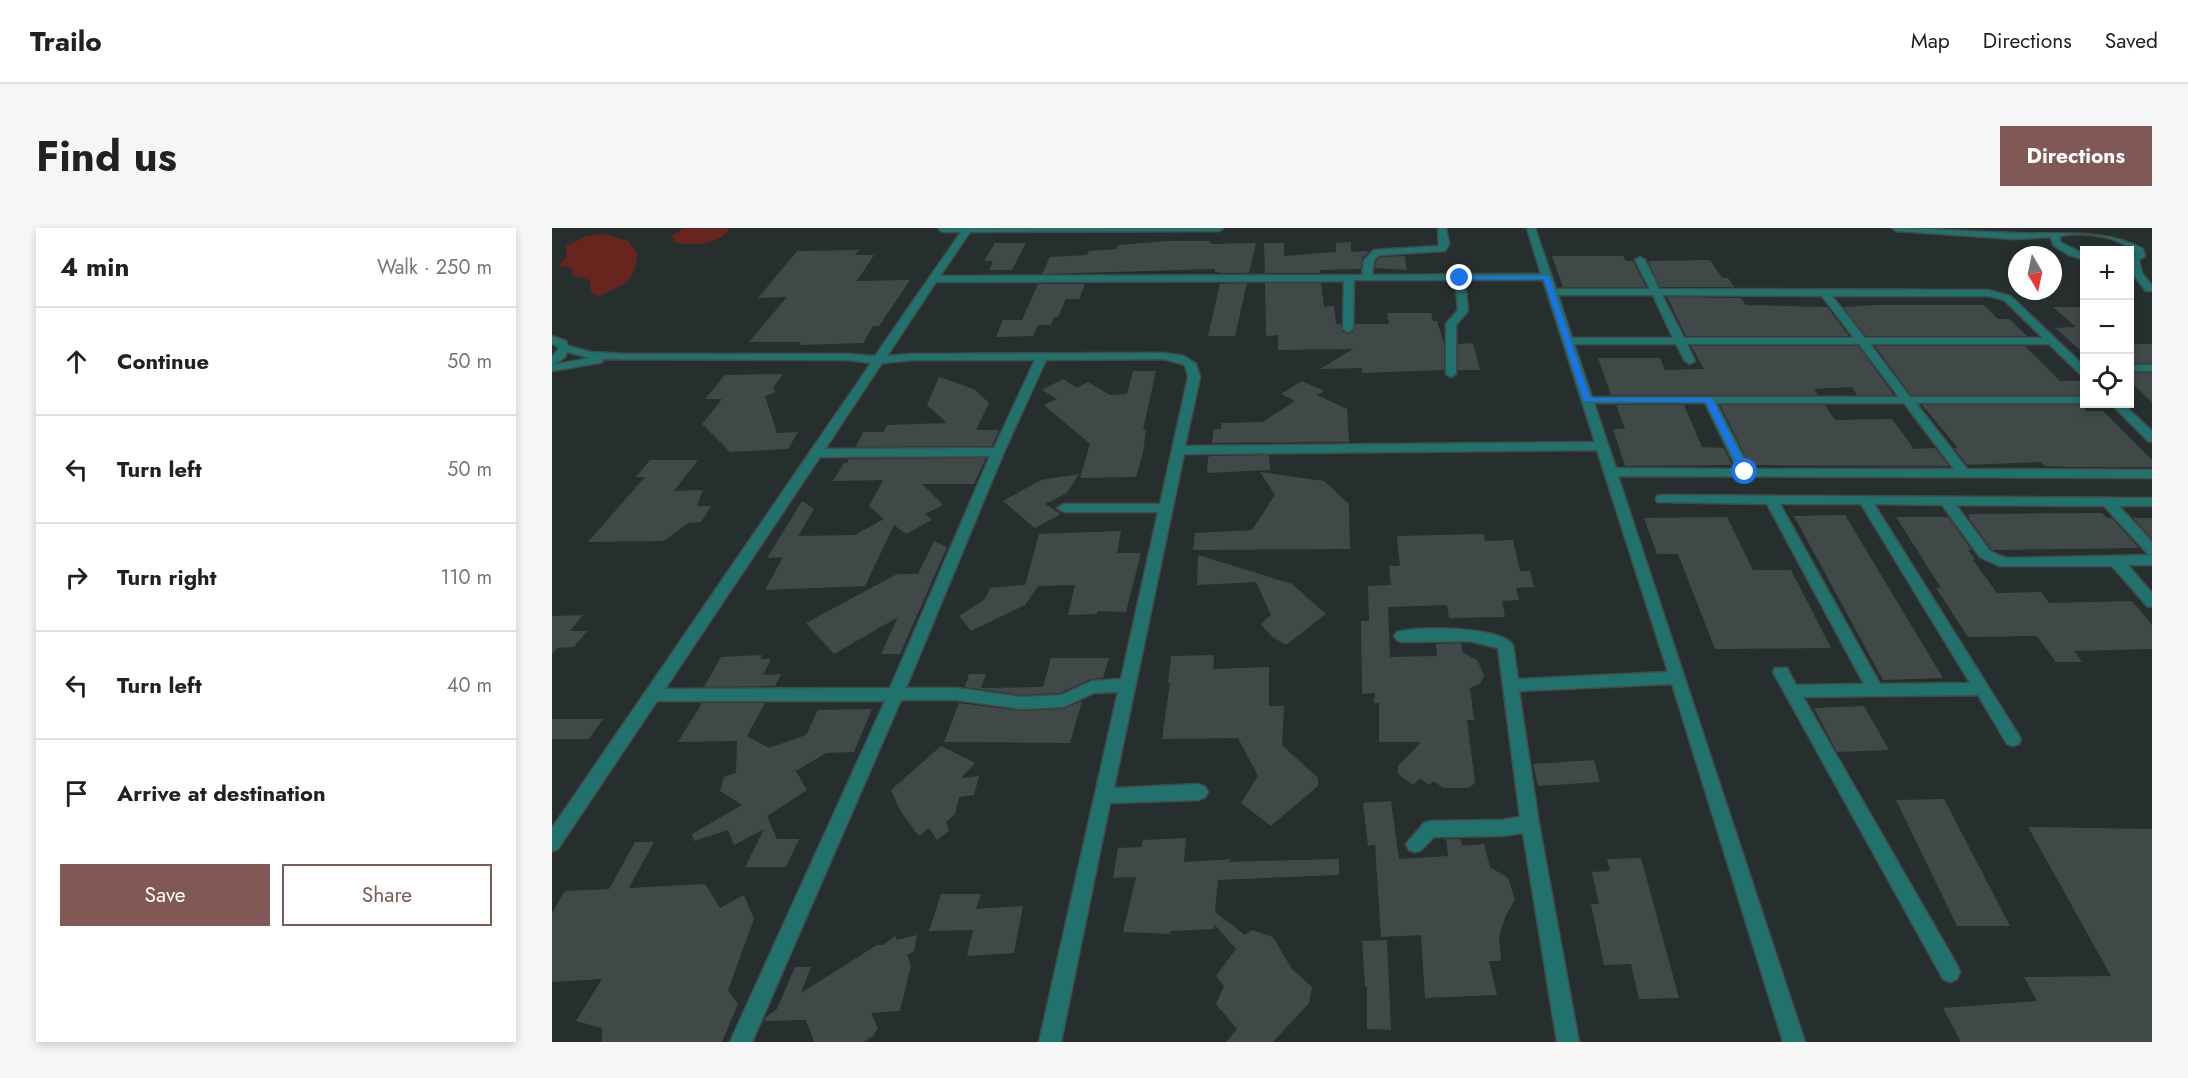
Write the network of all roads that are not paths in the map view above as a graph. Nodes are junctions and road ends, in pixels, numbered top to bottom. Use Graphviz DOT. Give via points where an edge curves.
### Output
graph roads {
  1 [pos="1219,228"];
  2 [pos="1442,228"];
  3 [pos="1531,228"];
  4 [pos="1896,228"];
  5 [pos="2094,228"];
  6 [pos="942,229"];
  7 [pos="967,229"];
  8 [pos="2058,231"];
  9 [pos="2104,232"];
  10 [pos="2000,236"];
  11 [pos="2128,241"];
  12 [pos="2151,245"];
  13 [pos="2070,252"];
  14 [pos="2080,256"];
  15 [pos="2152,256"];
  16 [pos="2135,259"];
  17 [pos="1640,260"];
  18 [pos="1547,277"];
  19 [pos="1349,278"];
  20 [pos="1367,278"];
  21 [pos="1460,278"];
  22 [pos="933,279"];
  23 [pos="2134,279"];
  24 [pos="2151,290"];
  25 [pos="1552,292"];
  26 [pos="1656,292"];
  27 [pos="1825,293"];
  28 [pos="1348,329"];
  29 [pos="552,339"];
  30 [pos="1568,341"];
  31 [pos="1680,341"];
  32 [pos="1861,341"];
  33 [pos="2053,341"];
  34 [pos="564,348"];
  35 [pos="625,357"];
  36 [pos="880,357"];
  37 [pos="1042,357"];
  38 [pos="1690,361"];
  39 [pos="552,365"];
  40 [pos="2080,366"];
  41 [pos="2134,368"];
  42 [pos="2152,368"];
  43 [pos="1451,374"];
  44 [pos="1587,400"];
  45 [pos="1709,400"];
  46 [pos="1906,400"];
  47 [pos="2080,400"];
  48 [pos="2121,408"];
  49 [pos="2152,438"];
  50 [pos="1602,446"];
  51 [pos="1178,450"];
  52 [pos="998,452"];
  53 [pos="816,453"];
  54 [pos="1611,472"];
  55 [pos="1745,472"];
  56 [pos="1963,473"];
  57 [pos="2152,474"];
  58 [pos="1662,499"];
  59 [pos="1771,499"];
  60 [pos="1865,500"];
  61 [pos="1946,501"];
  62 [pos="2108,502"];
  63 [pos="2152,502"];
  64 [pos="1064,508"];
  65 [pos="1166,508"];
  66 [pos="2152,550"];
  67 [pos="2152,560"];
  68 [pos="2117,562"];
  69 [pos="2152,602"];
  70 [pos="1402,636"];
  71 [pos="1781,672"];
  72 [pos="1678,678"];
  73 [pos="1127,685"];
  74 [pos="1511,685"];
  75 [pos="1982,689"];
  76 [pos="1875,690"];
  77 [pos="1791,691"];
  78 [pos="895,694"];
  79 [pos="652,695"];
  80 [pos="2013,739"];
  81 [pos="1199,792"];
  82 [pos="1103,795"];
  83 [pos="1530,824"];
  84 [pos="552,843"];
  85 [pos="1415,844"];
  86 [pos="1950,972"];
  87 [pos="741,1042"];
  88 [pos="1050,1042"];
  89 [pos="1568,1042"];
  90 [pos="1794,1042"];
  1 -- 7 [label="street"];
  2 -- 20 [label="street" via="1442,249 1377,252 1370,256"];
  3 -- 18 [label="street"];
  4 -- 10 [label="street"];
  5 -- 9 [label="street"];
  6 -- 7 [label="street"];
  7 -- 22 [label="street"];
  8 -- 9 [label="street"];
  8 -- 10 [label="street"];
  8 -- 13 [label="street" via="2056,243"];
  9 -- 11 [label="street"];
  10 -- 13 [label="street"];
  11 -- 12 [label="street"];
  11 -- 16 [label="street" via="2140,251"];
  13 -- 14 [label="street"];
  15 -- 16 [label="street"];
  16 -- 24 [label="street" via="2137,273"];
  17 -- 26 [label="street"];
  18 -- 21 [label="street"];
  18 -- 25 [label="street"];
  19 -- 20 [label="street"];
  19 -- 22 [label="street"];
  19 -- 28 [label="street"];
  20 -- 21 [label="street"];
  21 -- 43 [label="street" via="1463,311 1451,324"];
  22 -- 36 [label="street"];
  23 -- 24 [label="street"];
  25 -- 26 [label="street"];
  25 -- 30 [label="street"];
  26 -- 27 [label="street"];
  26 -- 31 [label="street"];
  27 -- 32 [label="street"];
  27 -- 33 [label="street" via="1998,295 2013,303"];
  29 -- 34 [label="street"];
  30 -- 31 [label="street"];
  30 -- 44 [label="street"];
  31 -- 32 [label="street"];
  31 -- 38 [label="street"];
  32 -- 33 [label="street"];
  32 -- 46 [label="street"];
  33 -- 40 [label="street"];
  34 -- 35 [label="street"];
  34 -- 39 [label="street"];
  35 -- 36 [label="street"];
  35 -- 39 [label="street"];
  36 -- 37 [label="street"];
  36 -- 53 [label="street"];
  37 -- 51 [label="street" via="1164,356 1191,364 1195,370"];
  37 -- 52 [label="street"];
  41 -- 42 [label="street"];
  44 -- 45 [label="street"];
  44 -- 50 [label="street"];
  45 -- 46 [label="street"];
  45 -- 55 [label="street"];
  46 -- 47 [label="street"];
  46 -- 56 [label="street"];
  48 -- 49 [label="street"];
  50 -- 51 [label="street"];
  50 -- 54 [label="street"];
  51 -- 65 [label="street"];
  52 -- 53 [label="street"];
  52 -- 78 [label="street"];
  53 -- 79 [label="street"];
  54 -- 55 [label="street"];
  54 -- 72 [label="street"];
  55 -- 56 [label="street"];
  56 -- 57 [label="street"];
  58 -- 59 [label="street"];
  59 -- 60 [label="street"];
  59 -- 76 [label="street"];
  60 -- 61 [label="street"];
  60 -- 75 [label="street"];
  61 -- 62 [label="street"];
  61 -- 68 [label="street" via="1985,554 1994,560"];
  62 -- 63 [label="street"];
  62 -- 66 [label="street"];
  64 -- 65 [label="street"];
  65 -- 73 [label="street"];
  67 -- 68 [label="street"];
  68 -- 69 [label="street"];
  70 -- 74 [label="street" via="1495,639 1505,645"];
  71 -- 77 [label="street"];
  72 -- 74 [label="street"];
  72 -- 90 [label="street"];
  73 -- 78 [label="street" via="1092,687 1063,701 1022,703 957,694"];
  73 -- 82 [label="street"];
  74 -- 83 [label="street"];
  75 -- 76 [label="street"];
  75 -- 80 [label="street"];
  76 -- 77 [label="street"];
  77 -- 86 [label="street"];
  78 -- 79 [label="street"];
  78 -- 87 [label="street"];
  79 -- 84 [label="street"];
  81 -- 82 [label="street"];
  82 -- 88 [label="street"];
  83 -- 85 [label="street" via="1430,829"];
  83 -- 89 [label="street"];
}
